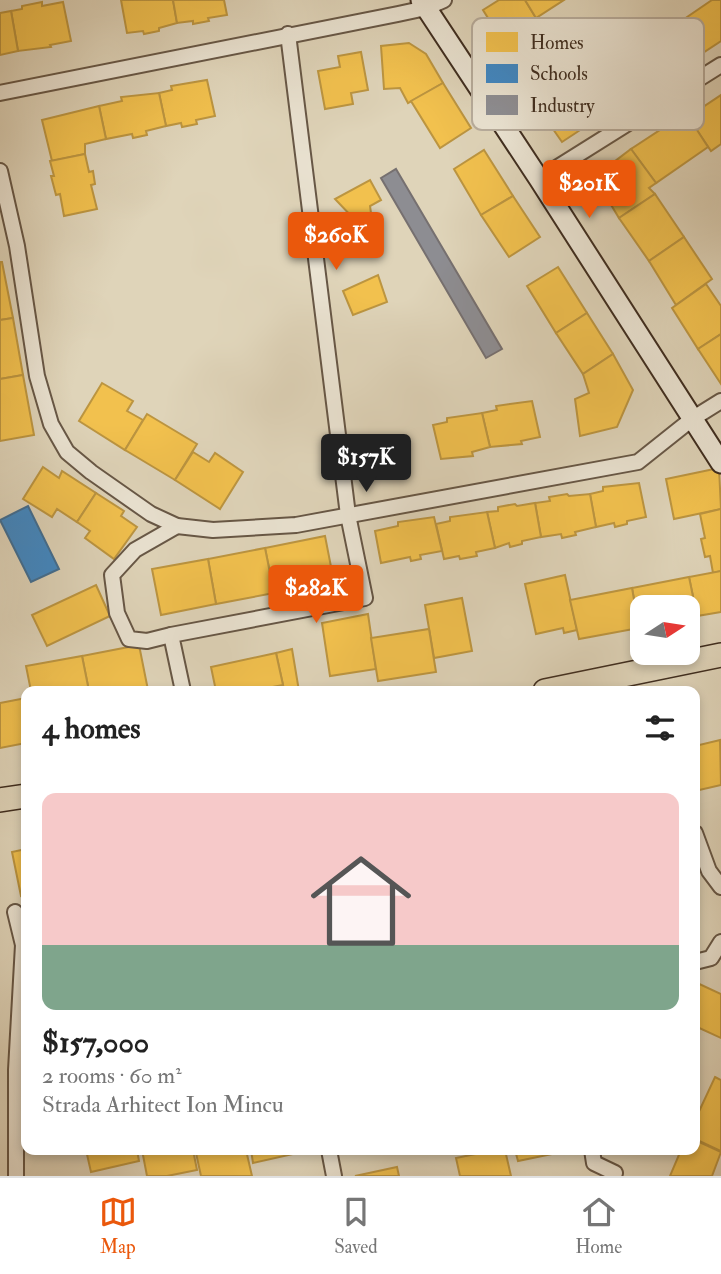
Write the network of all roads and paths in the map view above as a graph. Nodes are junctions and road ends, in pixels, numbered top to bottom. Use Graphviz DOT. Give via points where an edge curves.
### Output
graph roads {
  1 [pos="430,3"];
  2 [pos="288,34"];
  3 [pos="721,65"];
  4 [pos="472,71"];
  5 [pos="704,76"];
  6 [pos="0,93"];
  7 [pos="509,130"];
  8 [pos="617,130"];
  9 [pos="0,171"];
  10 [pos="539,179"];
  11 [pos="721,401"];
  12 [pos="692,419"];
  13 [pos="721,463"];
  14 [pos="348,515"];
  15 [pos="177,526"];
  16 [pos="171,635"];
  17 [pos="720,655"];
  18 [pos="182,686"];
  19 [pos="569,686"];
  20 [pos="21,797"];
  21 [pos="0,800"];
  22 [pos="700,846"];
  23 [pos="721,887"];
  24 [pos="15,912"];
  25 [pos="21,937"];
  26 [pos="721,942"];
  27 [pos="700,961"];
  28 [pos="21,981"];
  29 [pos="330,1155"];
  30 [pos="593,1155"];
  31 [pos="615,1173"];
  32 [pos="16,1176"];
  33 [pos="334,1176"];
  1 -- 2 [label="street"];
  1 -- 4 [label="main road"];
  2 -- 6 [label="street"];
  2 -- 14 [label="street"];
  3 -- 5 [label="street"];
  7 -- 10 [label="main road"];
  8 -- 10 [label="street"];
  9 -- 15 [label="street" via="37,376 51,424 67,452 83,466 151,514"];
  10 -- 12 [label="main road"];
  11 -- 12 [label="street"];
  12 -- 13 [label="main road"];
  12 -- 14 [label="street" via="638,462"];
  14 -- 15 [label="street" via="282,526 213,530"];
  14 -- 16 [label="street" via="365,598"];
  15 -- 16 [label="street" via="135,550 113,575 117,612 130,639 147,641"];
  16 -- 18 [label="street"];
  17 -- 19 [label="main road"];
  20 -- 21 [label="main road"];
  22 -- 23 [label="street"];
  24 -- 25 [label="street"];
  26 -- 27 [label="street" via="711,958"];
  28 -- 32 [label="street"];
  29 -- 33 [label="street"];
  30 -- 31 [label="street" via="594,1163"];
}
